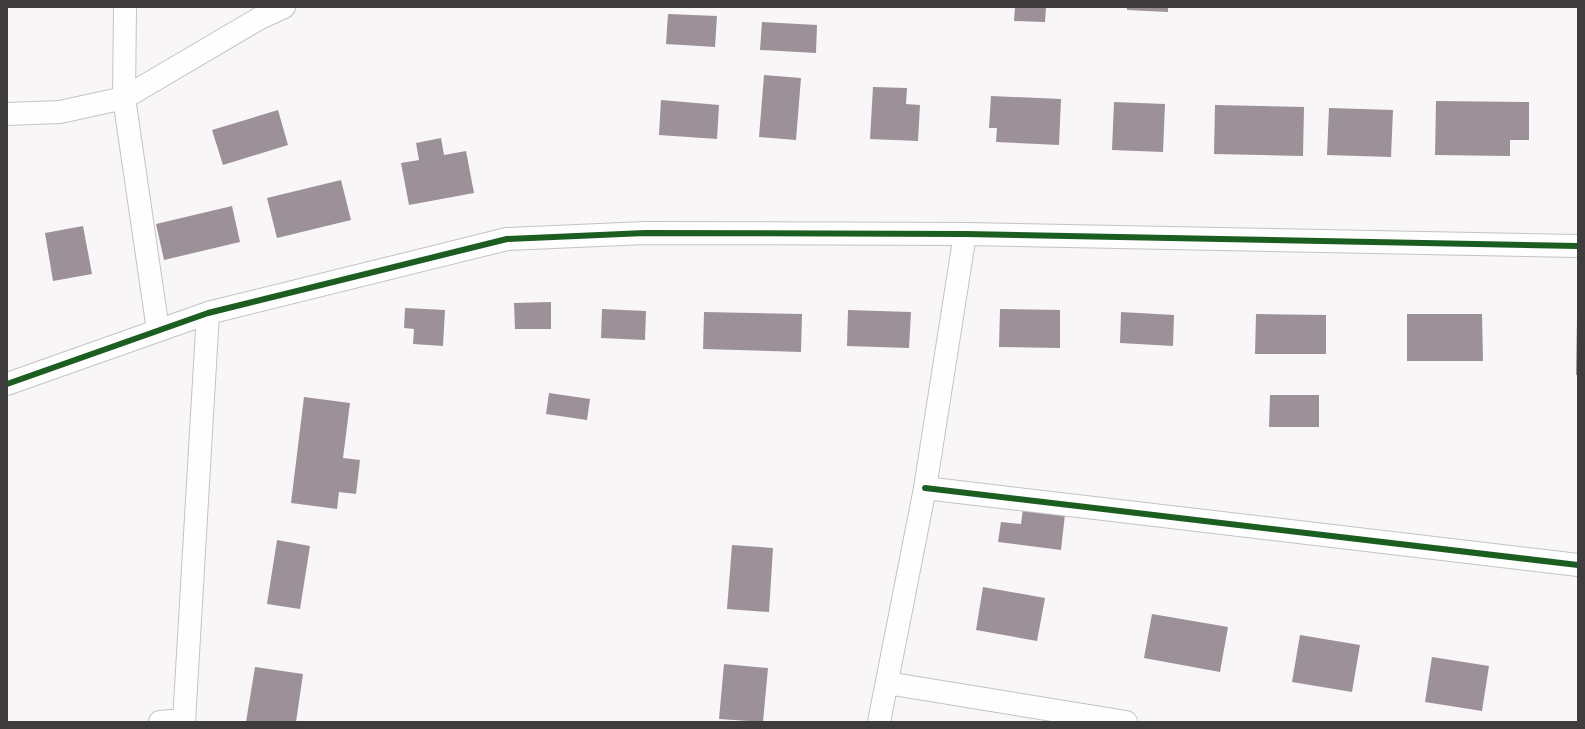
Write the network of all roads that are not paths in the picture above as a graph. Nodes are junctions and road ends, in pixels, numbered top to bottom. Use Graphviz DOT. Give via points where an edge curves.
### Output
graph roads {
  1 [pos="125,7"];
  2 [pos="284,7"];
  3 [pos="124,98"];
  4 [pos="7,114"];
  5 [pos="965,234"];
  6 [pos="1578,246"];
  7 [pos="208,313"];
  8 [pos="158,330"];
  9 [pos="7,384"];
  10 [pos="925,488"];
  11 [pos="1578,565"];
  12 [pos="887,683"];
  13 [pos="184,721"];
  14 [pos="160,722"];
  15 [pos="879,722"];
  16 [pos="1126,722"];
  1 -- 3 [label="street"];
  2 -- 3 [label="street" via="260,18"];
  3 -- 4 [label="street" via="60,112"];
  3 -- 8 [label="street"];
  5 -- 6 [label="street"];
  5 -- 7 [label="street" via="646,233 507,239"];
  5 -- 10 [label="street"];
  7 -- 8 [label="street"];
  7 -- 13 [label="street"];
  8 -- 9 [label="street"];
  10 -- 11 [label="street"];
  10 -- 12 [label="street"];
  12 -- 15 [label="street"];
  12 -- 16 [label="street"];
  13 -- 14 [label="street"];
}
